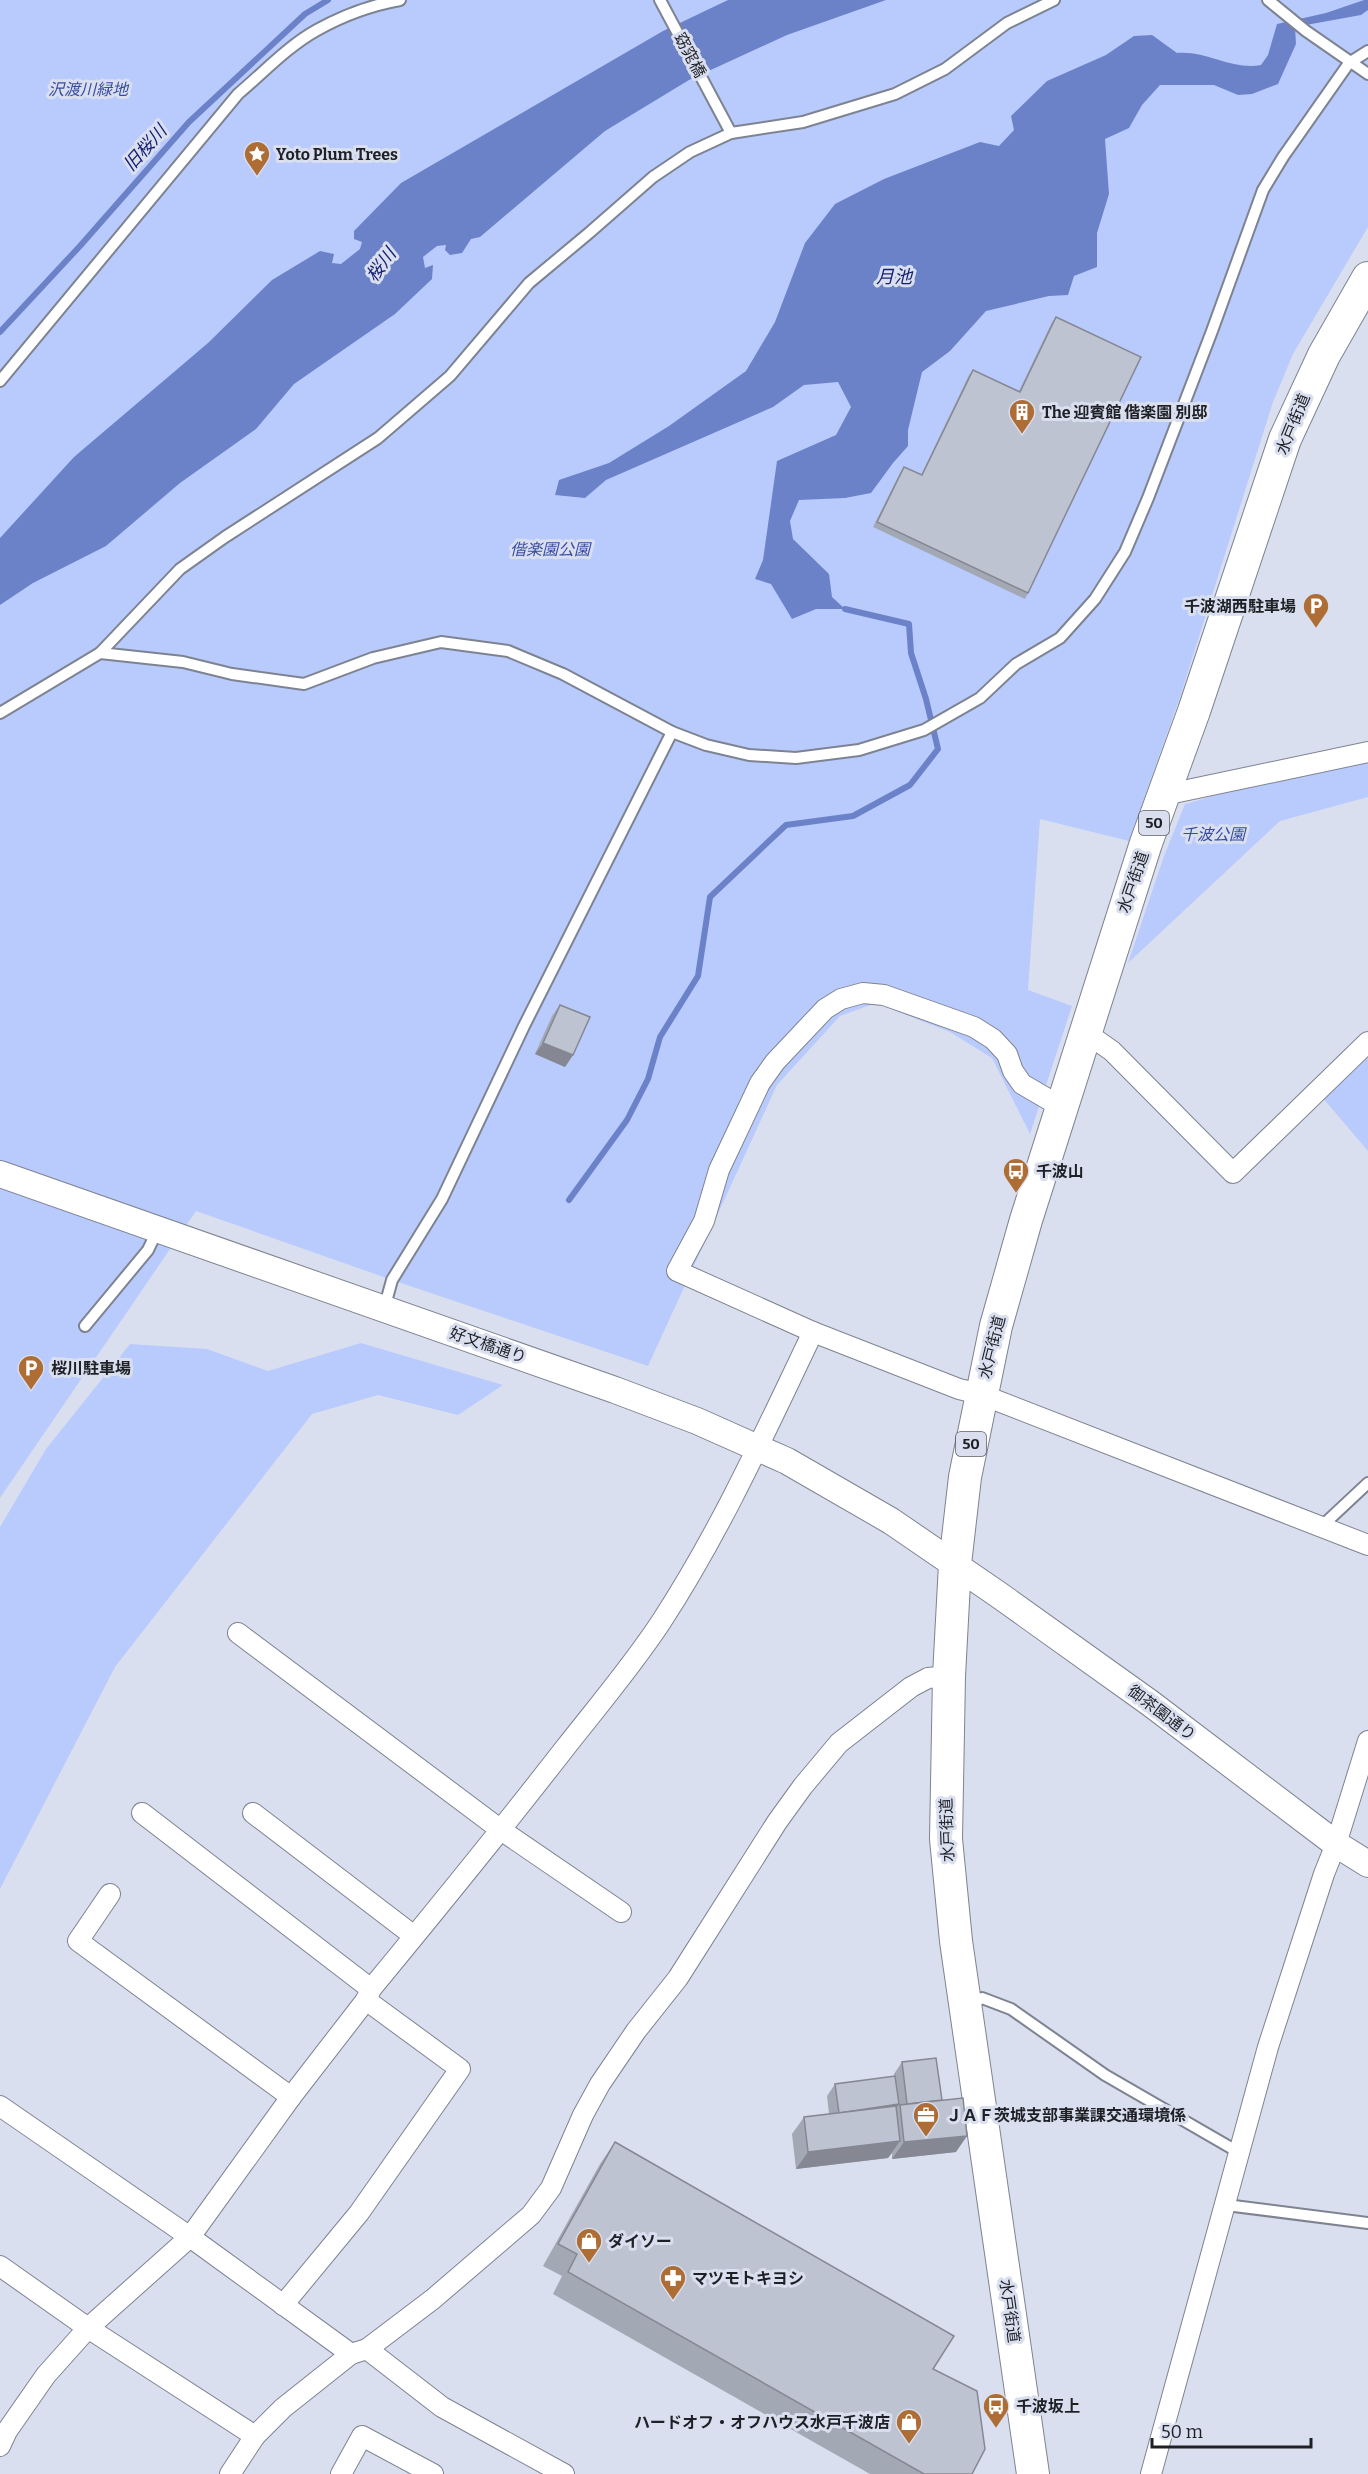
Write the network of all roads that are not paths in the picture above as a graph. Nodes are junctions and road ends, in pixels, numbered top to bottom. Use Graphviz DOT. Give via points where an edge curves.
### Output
graph roads {
  1 [pos="400,0"];
  2 [pos="660,0"];
  3 [pos="1054,0"];
  4 [pos="1268,0"];
  5 [pos="1368,51"];
  6 [pos="1349,63"];
  7 [pos="1368,74"];
  8 [pos="731,133"];
  9 [pos="1368,278"];
  10 [pos="0,381"];
  11 [pos="100,653"];
  12 [pos="0,713"];
  13 [pos="672,732"];
  14 [pos="1368,752"];
  15 [pos="1164,795"];
  16 [pos="1085,1032"];
  17 [pos="1368,1042"];
  18 [pos="1063,1108"];
  19 [pos="0,1174"];
  20 [pos="158,1229"];
  21 [pos="384,1309"];
  22 [pos="85,1326"];
  23 [pos="813,1332"];
  24 [pos="980,1394"];
  25 [pos="758,1448"];
  26 [pos="1368,1483"];
  27 [pos="1322,1526"];
  28 [pos="1368,1545"];
  29 [pos="955,1564"];
  30 [pos="238,1633"];
  31 [pos="949,1676"];
  32 [pos="1368,1741"];
  33 [pos="142,1813"];
  34 [pos="253,1813"];
  35 [pos="501,1830"];
  36 [pos="1336,1844"];
  37 [pos="1368,1864"];
  38 [pos="110,1894"];
  39 [pos="621,1912"];
  40 [pos="414,1936"];
  41 [pos="368,1994"];
  42 [pos="966,2006"];
  43 [pos="291,2097"];
  44 [pos="0,2106"];
  45 [pos="1240,2153"];
  46 [pos="1226,2205"];
  47 [pos="1368,2223"];
  48 [pos="190,2237"];
  49 [pos="0,2266"];
  50 [pos="283,2305"];
  51 [pos="88,2328"];
  52 [pos="359,2352"];
  53 [pos="2,2435"];
  54 [pos="255,2436"];
  55 [pos="230,2474"];
  56 [pos="341,2474"];
  57 [pos="433,2474"];
  58 [pos="564,2474"];
  59 [pos="1033,2474"];
  60 [pos="1151,2474"];
  1 -- 10 [label="lane" via="377,4 317,30 238,94"];
  2 -- 8 [label="lane, 窈窕橋"];
  3 -- 8 [label="lane" via="1007,23 945,69 895,94 802,122"];
  4 -- 6 [label="lane"];
  5 -- 6 [label="lane"];
  6 -- 7 [label="lane"];
  6 -- 13 [label="lane" via="1263,190 1125,552 1095,599 1060,638 1016,664 980,698 924,730 859,750 796,758 749,755"];
  8 -- 11 [label="lane" via="690,152 653,177 529,283 450,376 378,438 180,569"];
  9 -- 15 [label="main road, 水戸街道 / 50" via="1324,355 1285,439"];
  11 -- 12 [label="lane"];
  11 -- 13 [label="lane" via="183,662 232,674 304,684 373,658 441,642 508,651 563,674"];
  13 -- 21 [label="lane" via="442,1199 392,1280"];
  14 -- 15 [label="street"];
  15 -- 16 [label="main road, 水戸街道 / 50"];
  16 -- 17 [label="street" via="1112,1052 1233,1173"];
  16 -- 18 [label="main road, 水戸街道 / 50"];
  18 -- 23 [label="street" via="1022,1084 1007,1054 974,1027 884,994 863,993 825,1009 760,1083 719,1170 704,1221 677,1271"];
  18 -- 24 [label="main road, 水戸街道 / 50" via="1026,1220"];
  19 -- 20 [label="street, 好文橋通り"];
  20 -- 21 [label="street, 好文橋通り"];
  20 -- 22 [label="lane" via="148,1250"];
  21 -- 25 [label="street, 好文橋通り" via="615,1390"];
  23 -- 24 [label="street"];
  23 -- 25 [label="street"];
  24 -- 27 [label="street"];
  24 -- 29 [label="main road, 水戸街道 / 50"];
  25 -- 29 [label="street, 好文橋通り" via="882,1515"];
  25 -- 35 [label="street" via="662,1621 635,1661"];
  26 -- 27 [label="lane"];
  27 -- 28 [label="street"];
  29 -- 31 [label="main road, 水戸街道 / 50"];
  29 -- 36 [label="street, 御茶園通り"];
  30 -- 35 [label="street"];
  31 -- 42 [label="main road, 水戸街道 / 50" via="946,1839"];
  31 -- 52 [label="street" via="928,1678 911,1687 839,1743 777,1822 678,1978 600,2084 551,2188 531,2215 433,2299"];
  32 -- 36 [label="street"];
  33 -- 41 [label="street"];
  34 -- 40 [label="street"];
  35 -- 39 [label="street"];
  35 -- 40 [label="street"];
  36 -- 37 [label="street, 御茶園通り"];
  36 -- 45 [label="street" via="1268,2047"];
  38 -- 43 [label="street" via="78,1941"];
  40 -- 41 [label="street"];
  41 -- 43 [label="street"];
  41 -- 50 [label="street" via="460,2069 359,2213"];
  42 -- 45 [label="lane" via="982,1998 1011,2009 1106,2075"];
  42 -- 59 [label="main road, 水戸街道 / 50"];
  43 -- 48 [label="street"];
  44 -- 48 [label="street"];
  45 -- 46 [label="street"];
  46 -- 47 [label="lane"];
  46 -- 60 [label="street"];
  48 -- 50 [label="street"];
  48 -- 51 [label="street"];
  49 -- 51 [label="street"];
  50 -- 52 [label="street"];
  51 -- 53 [label="street" via="46,2374"];
  51 -- 54 [label="street"];
  52 -- 54 [label="street" via="283,2408"];
  52 -- 58 [label="street" via="442,2407"];
  54 -- 55 [label="street"];
  56 -- 57 [label="street" via="362,2436"];
}
